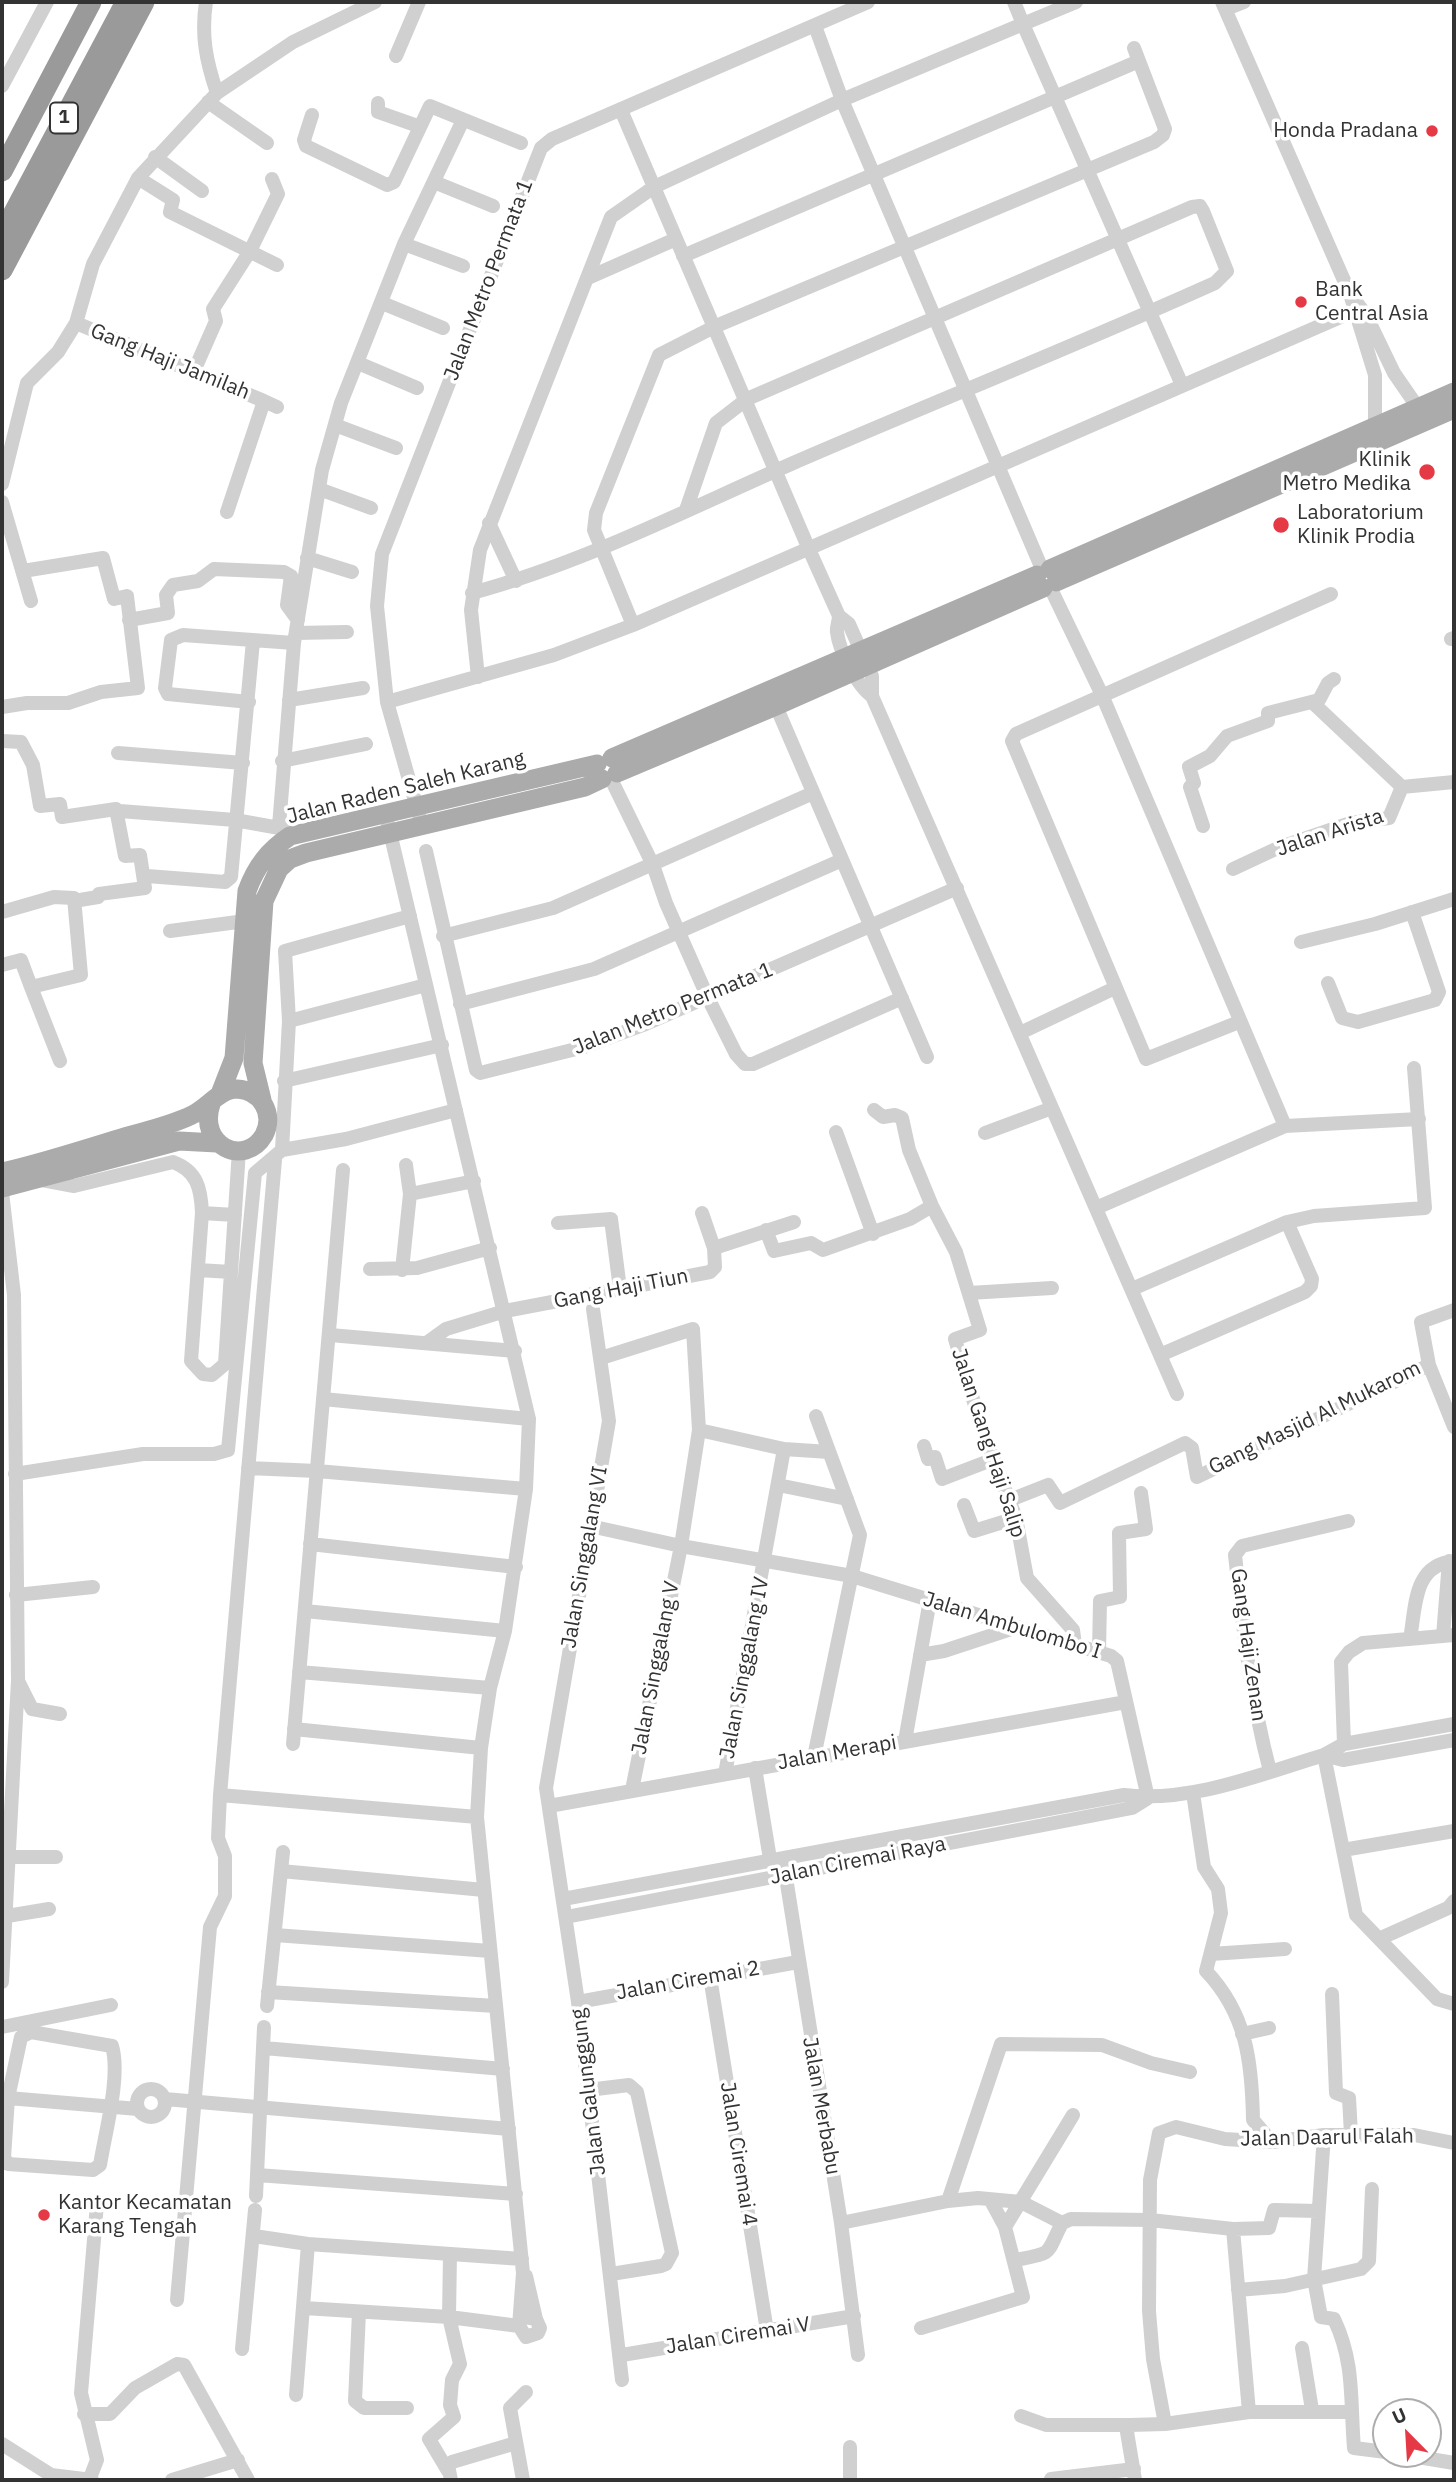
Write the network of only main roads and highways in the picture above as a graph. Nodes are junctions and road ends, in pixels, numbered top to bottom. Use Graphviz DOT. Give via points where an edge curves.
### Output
graph roads {
  1 [pos="91,2"];
  2 [pos="126,2"];
  3 [pos="144,2"];
  4 [pos="2,171"];
  5 [pos="2,235"];
  6 [pos="2,271"];
  7 [pos="1454,392"];
  8 [pos="1454,409"];
  9 [pos="1422,414"];
  10 [pos="857,661"];
  11 [pos="608,770"];
  12 [pos="387,822"];
  13 [pos="215,1099"];
  14 [pos="262,1100"];
  15 [pos="217,1143"];
  16 [pos="2,1172"];
  17 [pos="2,1190"];
  1 -- 4 [label="highway, 1"];
  2 -- 5 [label="highway, 1"];
  3 -- 6 [label="highway"];
  7 -- 9 [label="main road, Jalan Raden Saleh Karang"];
  8 -- 9 [label="main road, Jalan Raden Saleh Karang"];
  9 -- 10 [label="main road, Jalan Raden Saleh Karang"];
  10 -- 11 [label="main road, Jalan Raden Saleh Karang"];
  10 -- 11 [label="main road, Jalan Raden Saleh Karang" via="776,706"];
  11 -- 12 [label="main road, Jalan Raden Saleh Karang"];
  12 -- 13 [label="main road, Jalan Raden Saleh Karang" via="284,831 255,869 247,891 234,1058"];
  12 -- 14 [label="main road, Jalan Raden Saleh Karang" via="290,859 271,881 264,901 253,1063"];
  13 -- 14 [label="main road" via="234,1089 250,1091"];
  13 -- 15 [label="main road" via="208,1124"];
  13 -- 16 [label="main road" via="182,1119"];
  14 -- 15 [label="main road" via="268,1112 262,1138 239,1150"];
  15 -- 17 [label="main road" via="179,1140"];
}
